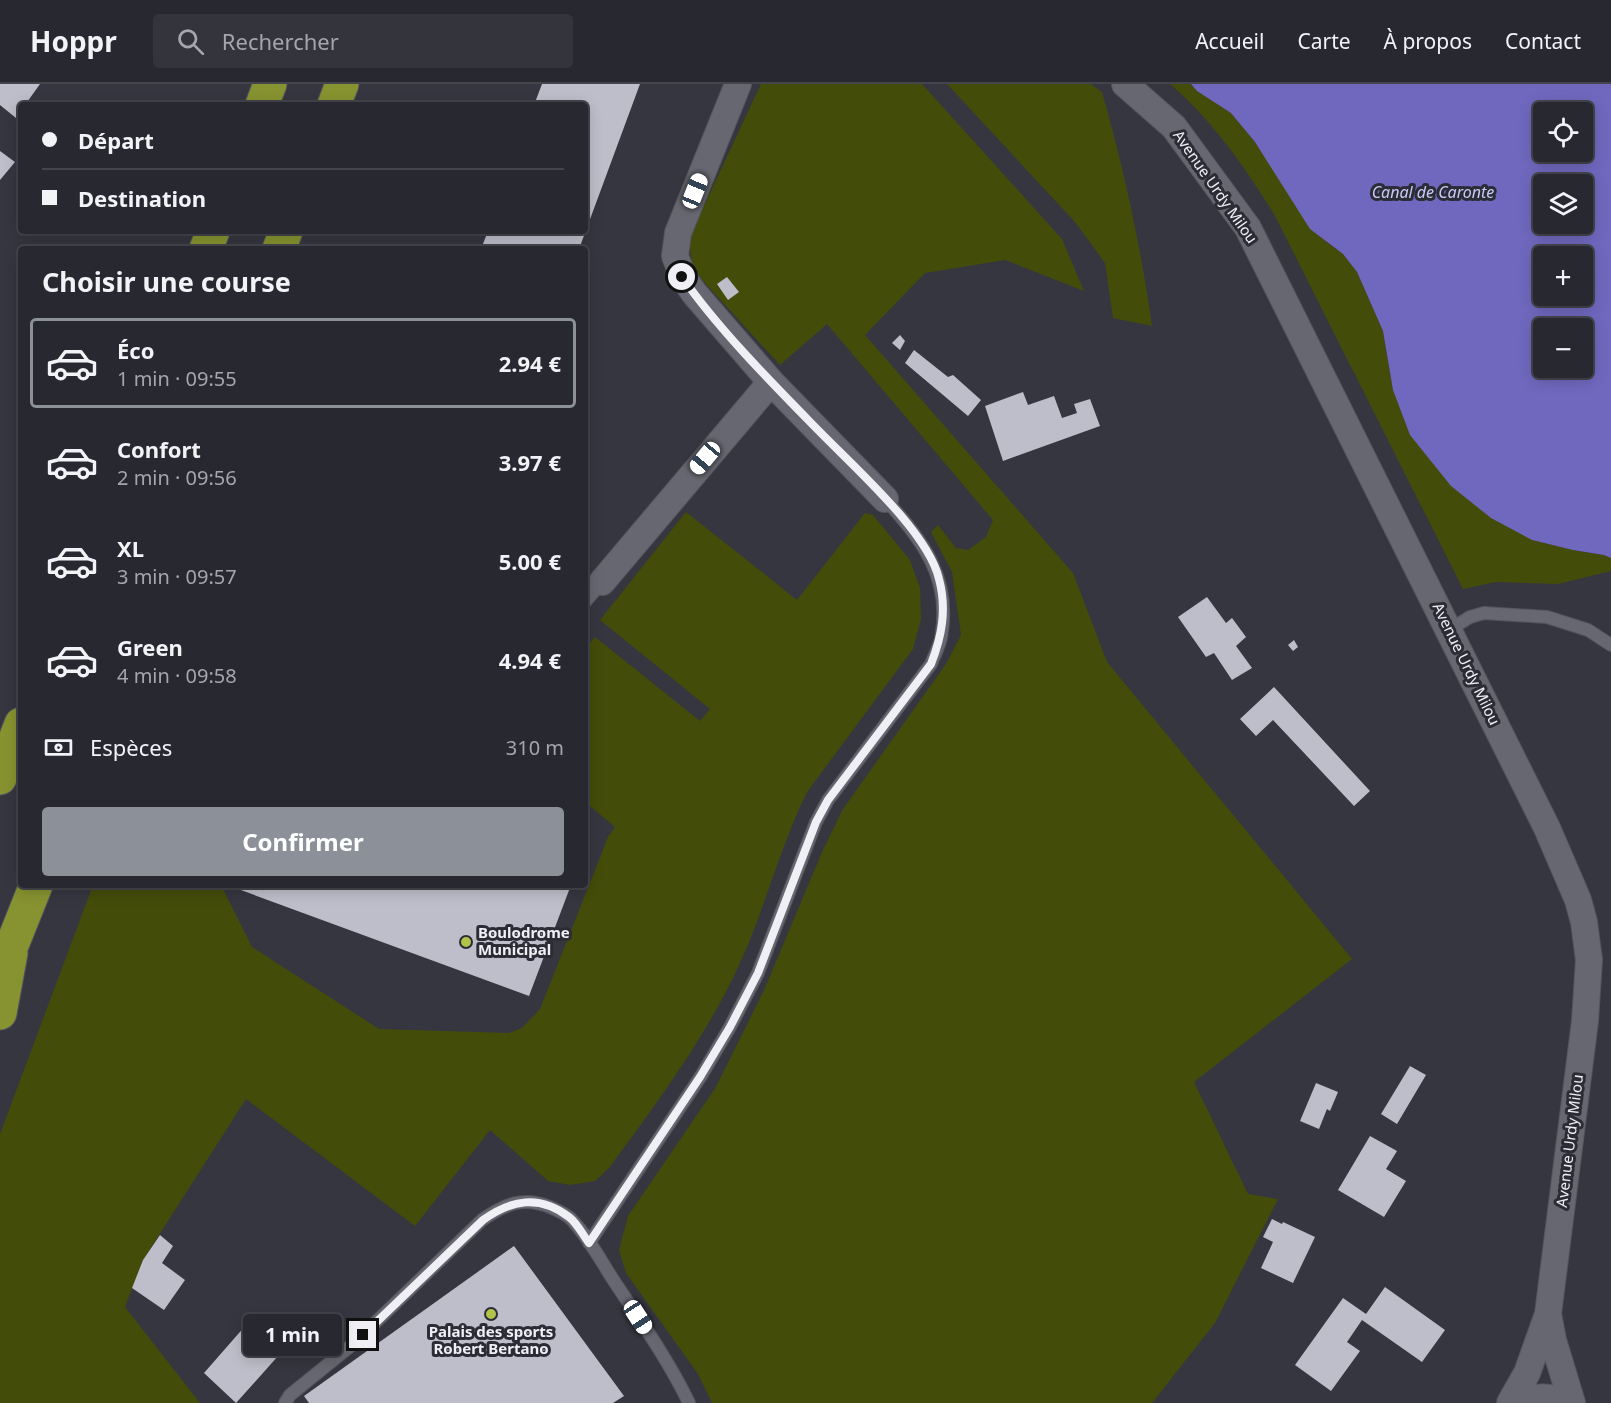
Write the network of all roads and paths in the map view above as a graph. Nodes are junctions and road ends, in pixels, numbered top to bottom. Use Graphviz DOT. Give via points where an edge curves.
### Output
graph roads {
  1 [pos="270,84"];
  2 [pos="342,84"];
  3 [pos="738,84"];
  4 [pos="1125,84"];
  5 [pos="263,102"];
  6 [pos="335,102"];
  7 [pos="771,382"];
  8 [pos="885,499"];
  9 [pos="602,582"];
  10 [pos="588,598"];
  11 [pos="1449,630"];
  12 [pos="1611,645"];
  13 [pos="18,732"];
  14 [pos="0,778"];
  15 [pos="35,888"];
  16 [pos="6,963"];
  17 [pos="0,1013"];
  18 [pos="589,1243"];
  19 [pos="1548,1314"];
  20 [pos="285,1403"];
  21 [pos="689,1403"];
  22 [pos="1510,1403"];
  23 [pos="1517,1403"];
  24 [pos="1572,1403"];
  1 -- 5 [label="highway"];
  2 -- 6 [label="highway"];
  3 -- 7 [label="street" via="678,233 675,256 682,277 694,293"];
  4 -- 11 [label="street, Avenue Urdy Milou" via="1174,127 1248,228"];
  7 -- 8 [label="street"];
  7 -- 9 [label="street"];
  8 -- 18 [label="lane" via="914,531 939,578 943,605 941,639 931,664 828,800 758,973 730,1027"];
  9 -- 10 [label="lane"];
  11 -- 12 [label="lane" via="1484,613 1547,617 1588,630"];
  11 -- 19 [label="street, Avenue Urdy Milou" via="1547,828 1584,922 1589,960 1586,1021"];
  13 -- 14 [label="highway"];
  15 -- 16 [label="highway"];
  16 -- 17 [label="highway"];
  18 -- 20 [label="lane" via="570,1218 552,1208 518,1202 498,1209"];
  18 -- 21 [label="lane" via="675,1373"];
  19 -- 22 [label="street, Avenue Urdy Milou" via="1527,1373"];
  19 -- 24 [label="street, Avenue Urdy Milou"];
  23 -- 24 [label="street" via="1541,1396"];
}
